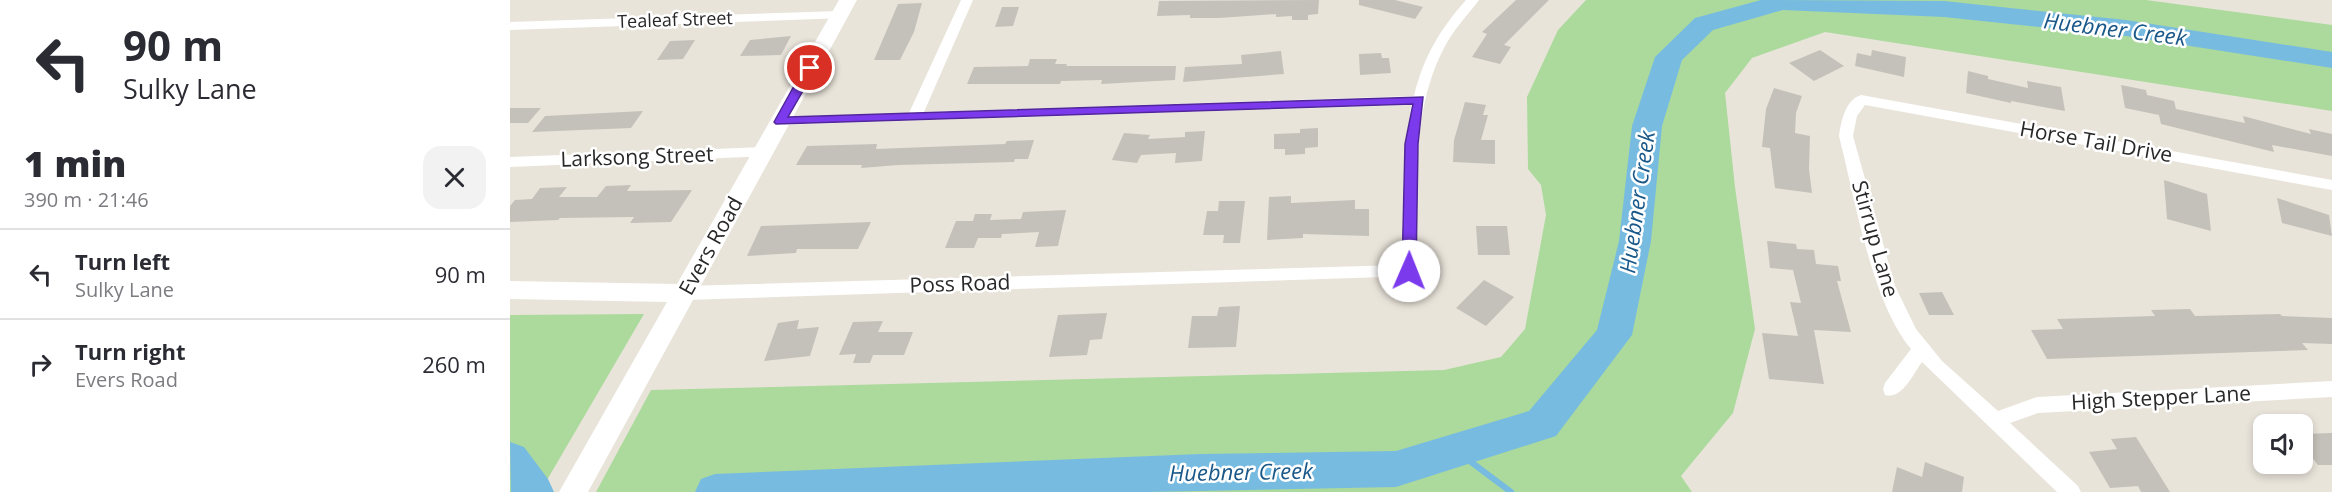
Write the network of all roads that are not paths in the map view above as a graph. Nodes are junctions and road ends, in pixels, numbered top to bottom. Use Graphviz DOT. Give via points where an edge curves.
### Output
graph roads {
  1 [pos="967,0"];
  2 [pos="1473,0"];
  3 [pos="844,7"];
  4 [pos="510,26"];
  5 [pos="1419,100"];
  6 [pos="1860,100"];
  7 [pos="915,116"];
  8 [pos="780,122"];
  9 [pos="764,152"];
  10 [pos="510,162"];
  11 [pos="2332,185"];
  12 [pos="510,290"];
  13 [pos="685,293"];
  14 [pos="1921,350"];
  15 [pos="1892,389"];
  16 [pos="2332,389"];
  17 [pos="1994,421"];
  18 [pos="573,492"];
  19 [pos="2071,492"];
  1 -- 7 [label="street"];
  2 -- 5 [label="street" via="1433,55"];
  3 -- 4 [label="street, Tealeaf Street"];
  3 -- 8 [label="main road, Evers Road"];
  5 -- 7 [label="street"];
  5 -- 13 [label="street, Poss Road" via="1412,144 1409,271"];
  6 -- 11 [label="street, Horse Tail Drive"];
  6 -- 14 [label="street, Stirrup Lane" via="1850,115 1846,136 1892,301"];
  7 -- 8 [label="street"];
  8 -- 9 [label="main road, Evers Road"];
  9 -- 10 [label="street, Larksong Street"];
  9 -- 13 [label="main road, Evers Road"];
  12 -- 13 [label="main road, Poss Road"];
  13 -- 18 [label="main road, Evers Road"];
  14 -- 15 [label="street"];
  14 -- 17 [label="street, Stirrup Lane"];
  16 -- 17 [label="street, High Stepper Lane" via="2070,402 2022,409"];
  17 -- 19 [label="street, Stirrup Lane"];
}
